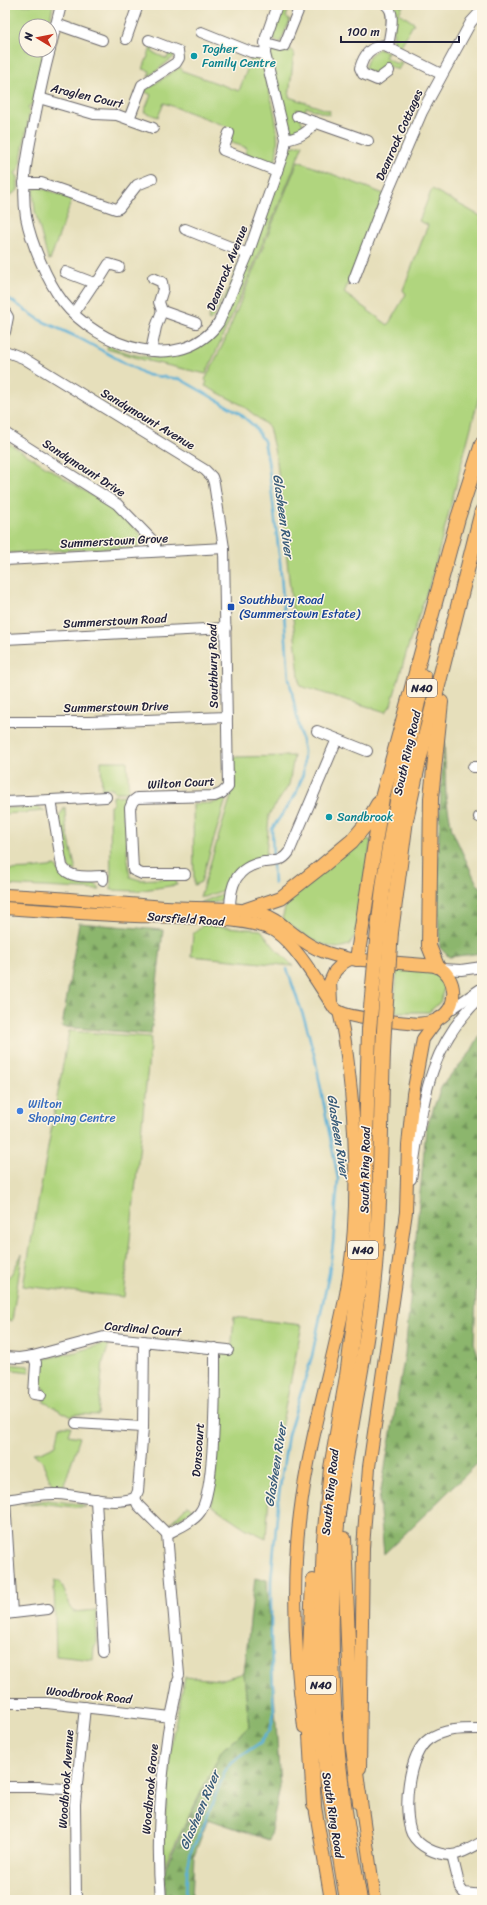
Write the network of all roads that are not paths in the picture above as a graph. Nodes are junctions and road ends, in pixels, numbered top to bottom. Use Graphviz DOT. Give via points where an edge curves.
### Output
graph roads {
  1 [pos="61,5"];
  2 [pos="138,5"];
  3 [pos="386,5"];
  4 [pos="274,6"];
  5 [pos="300,6"];
  6 [pos="482,10"];
  7 [pos="58,18"];
  8 [pos="58,25"];
  9 [pos="201,32"];
  10 [pos="126,39"];
  11 [pos="102,40"];
  12 [pos="149,40"];
  13 [pos="265,42"];
  14 [pos="388,47"];
  15 [pos="265,54"];
  16 [pos="48,58"];
  17 [pos="389,71"];
  18 [pos="441,74"];
  19 [pos="39,98"];
  20 [pos="297,116"];
  21 [pos="128,119"];
  22 [pos="315,122"];
  23 [pos="153,128"];
  24 [pos="229,132"];
  25 [pos="286,140"];
  26 [pos="368,140"];
  27 [pos="277,171"];
  28 [pos="152,179"];
  29 [pos="24,183"];
  30 [pos="185,229"];
  31 [pos="248,254"];
  32 [pos="119,267"];
  33 [pos="65,272"];
  34 [pos="153,278"];
  35 [pos="354,279"];
  36 [pos="94,283"];
  37 [pos="162,311"];
  38 [pos="5,312"];
  39 [pos="74,313"];
  40 [pos="196,324"];
  41 [pos="6,328"];
  42 [pos="5,351"];
  43 [pos="151,351"];
  44 [pos="5,433"];
  45 [pos="482,444"];
  46 [pos="482,448"];
  47 [pos="482,511"];
  48 [pos="224,548"];
  49 [pos="155,551"];
  50 [pos="5,560"];
  51 [pos="226,628"];
  52 [pos="5,638"];
  53 [pos="448,646"];
  54 [pos="227,717"];
  55 [pos="5,722"];
  56 [pos="317,731"];
  57 [pos="337,739"];
  58 [pos="368,751"];
  59 [pos="228,783"];
  60 [pos="106,797"];
  61 [pos="382,798"];
  62 [pos="51,800"];
  63 [pos="5,802"];
  64 [pos="185,874"];
  65 [pos="103,880"];
  66 [pos="5,895"];
  67 [pos="5,908"];
  68 [pos="230,910"];
  69 [pos="246,910"];
  70 [pos="384,931"];
  71 [pos="354,959"];
  72 [pos="440,967"];
  73 [pos="482,967"];
  74 [pos="482,988"];
  75 [pos="482,996"];
  76 [pos="331,1002"];
  77 [pos="450,1010"];
  78 [pos="339,1012"];
  79 [pos="438,1020"];
  80 [pos="406,1212"];
  81 [pos="144,1341"];
  82 [pos="215,1348"];
  83 [pos="228,1350"];
  84 [pos="33,1356"];
  85 [pos="5,1357"];
  86 [pos="38,1395"];
  87 [pos="76,1423"];
  88 [pos="142,1427"];
  89 [pos="348,1444"];
  90 [pos="331,1468"];
  91 [pos="135,1498"];
  92 [pos="96,1499"];
  93 [pos="5,1500"];
  94 [pos="167,1534"];
  95 [pos="48,1609"];
  96 [pos="9,1614"];
  97 [pos="104,1653"];
  98 [pos="5,1703"];
  99 [pos="85,1707"];
  100 [pos="171,1717"];
  101 [pos="482,1729"];
  102 [pos="5,1787"];
  103 [pos="77,1790"];
  104 [pos="360,1803"];
  105 [pos="314,1804"];
  106 [pos="482,1842"];
  107 [pos="452,1855"];
  108 [pos="482,1895"];
  109 [pos="76,1900"];
  110 [pos="161,1900"];
  111 [pos="331,1900"];
  112 [pos="347,1900"];
  113 [pos="360,1900"];
  114 [pos="375,1900"];
  1 -- 7 [label="street, Deanrock Avenue"];
  2 -- 10 [label="street"];
  3 -- 14 [label="street" via="392,17"];
  4 -- 13 [label="street, Deanrock Avenue"];
  5 -- 13 [label="street" via="293,15 284,46"];
  6 -- 18 [label="street, Deanrock Cottages" via="471,22"];
  8 -- 11 [label="street"];
  9 -- 15 [label="street" via="251,52"];
  12 -- 21 [label="street, Araglen Court" via="179,54 176,63 142,85"];
  13 -- 15 [label="street, Deanrock Avenue"];
  14 -- 17 [label="street" via="383,45 371,48 360,68 363,74 377,80"];
  14 -- 18 [label="street"];
  15 -- 25 [label="street, Deanrock Avenue"];
  16 -- 19 [label="street, Deanrock Avenue"];
  18 -- 35 [label="street, Deanrock Cottages" via="398,166"];
  19 -- 21 [label="street, Araglen Court"];
  19 -- 29 [label="street, Deanrock Avenue"];
  20 -- 22 [label="street"];
  21 -- 23 [label="street, Araglen Court"];
  22 -- 25 [label="street" via="310,130"];
  22 -- 26 [label="street"];
  24 -- 27 [label="street" via="223,150"];
  25 -- 27 [label="street, Deanrock Avenue"];
  27 -- 31 [label="street, Deanrock Avenue"];
  28 -- 29 [label="street" via="137,185 119,208 41,183"];
  29 -- 39 [label="street, Deanrock Avenue" via="27,223 38,253 54,288"];
  30 -- 31 [label="street"];
  31 -- 43 [label="street, Deanrock Avenue" via="224,313 213,330 188,347 163,352"];
  32 -- 36 [label="street" via="109,264 99,280"];
  33 -- 36 [label="street"];
  34 -- 37 [label="street" via="162,282 163,289 159,302"];
  36 -- 39 [label="street"];
  37 -- 40 [label="street"];
  37 -- 43 [label="street"];
  38 -- 41 [label="street" via="8,317"];
  39 -- 43 [label="street, Deanrock Avenue" via="86,325 124,345"];
  42 -- 48 [label="street, Sandymount Avenue" via="23,358 209,473 214,483"];
  44 -- 49 [label="street, Sandymount Drive" via="117,504 151,539"];
  45 -- 61 [label="highway" via="458,518"];
  46 -- 70 [label="highway, South Ring Road / N40" via="408,741 393,816"];
  47 -- 53 [label="highway, South Ring Road / N40"];
  48 -- 49 [label="street, Summerstown Grove"];
  48 -- 51 [label="street, Southbury Road"];
  49 -- 50 [label="street, Summerstown Grove"];
  51 -- 52 [label="street, Summerstown Road"];
  51 -- 54 [label="street, Southbury Road"];
  53 -- 70 [label="highway, South Ring Road / N40" via="419,761"];
  53 -- 72 [label="highway" via="431,798 429,946"];
  54 -- 55 [label="street, Summerstown Drive"];
  54 -- 59 [label="street, Southbury Road"];
  56 -- 57 [label="street"];
  57 -- 58 [label="street"];
  57 -- 68 [label="street" via="289,852 284,859 250,867 237,876 231,890"];
  59 -- 64 [label="street, Wilton Court" via="226,790 215,796 137,798 131,804 134,870 142,874"];
  60 -- 62 [label="street"];
  61 -- 69 [label="highway" via="367,823 352,841 322,866 281,898"];
  61 -- 71 [label="highway"];
  62 -- 63 [label="street"];
  62 -- 65 [label="street" via="64,871 72,876 103,876"];
  66 -- 68 [label="main road, Sarsfield Road"];
  67 -- 76 [label="main road, Sarsfield Road" via="195,918 263,926 285,940"];
  68 -- 69 [label="main road, Sarsfield Road"];
  69 -- 71 [label="main road, Sarsfield Road" via="274,919 298,937 330,955"];
  70 -- 89 [label="highway, South Ring Road / N40, bridge" via="384,1030 376,1254 361,1372"];
  70 -- 90 [label="highway, South Ring Road / N40, bridge" via="369,1030 363,1254 347,1376"];
  71 -- 72 [label="main road, Sarsfield Road"];
  71 -- 76 [label="main road" via="343,963 335,970 330,982"];
  72 -- 73 [label="street" via="461,970"];
  72 -- 77 [label="main road" via="452,980 454,994"];
  74 -- 77 [label="street"];
  75 -- 80 [label="street" via="469,1007 445,1039 430,1073"];
  76 -- 78 [label="main road, Sarsfield Road"];
  77 -- 79 [label="main road"];
  78 -- 79 [label="main road" via="350,1016 416,1024"];
  78 -- 105 [label="main road" via="345,1035 354,1136 355,1188 351,1254 344,1307 311,1446 294,1584 295,1642"];
  79 -- 80 [label="main road" via="423,1039 413,1094"];
  80 -- 104 [label="main road" via="369,1467 364,1548"];
  81 -- 82 [label="street, Cardinal Court"];
  81 -- 84 [label="street, Cardinal Court" via="98,1337"];
  81 -- 88 [label="street"];
  82 -- 83 [label="street, Cardinal Court"];
  82 -- 94 [label="street, Donscourt" via="215,1402 207,1498 200,1513"];
  84 -- 85 [label="street, Cardinal Court"];
  84 -- 86 [label="street" via="36,1363"];
  87 -- 88 [label="street"];
  88 -- 91 [label="street" via="138,1491"];
  89 -- 104 [label="highway" via="344,1542 352,1740"];
  89 -- 113 [label="highway, South Ring Road / N40" via="338,1514 334,1567 332,1670 342,1790"];
  90 -- 105 [label="highway" via="317,1538 310,1621 308,1699"];
  90 -- 112 [label="highway, South Ring Road / N40" via="324,1540 320,1680 327,1778"];
  91 -- 92 [label="street"];
  91 -- 94 [label="street"];
  92 -- 93 [label="street" via="58,1494"];
  92 -- 97 [label="street"];
  93 -- 96 [label="street"];
  94 -- 100 [label="street, Woodbrook Grove" via="178,1678"];
  95 -- 96 [label="street"];
  98 -- 99 [label="street, Woodbrook Road" via="36,1702"];
  99 -- 100 [label="street, Woodbrook Road"];
  99 -- 103 [label="street, Woodbrook Avenue"];
  100 -- 110 [label="street, Woodbrook Grove" via="159,1827"];
  101 -- 107 [label="street" via="449,1730 429,1739 419,1752 411,1774 407,1802 412,1834 430,1850"];
  102 -- 103 [label="street"];
  103 -- 109 [label="street, Woodbrook Avenue"];
  104 -- 114 [label="main road"];
  105 -- 111 [label="main road"];
  106 -- 107 [label="street"];
  107 -- 108 [label="street" via="460,1888 464,1892"];
}
